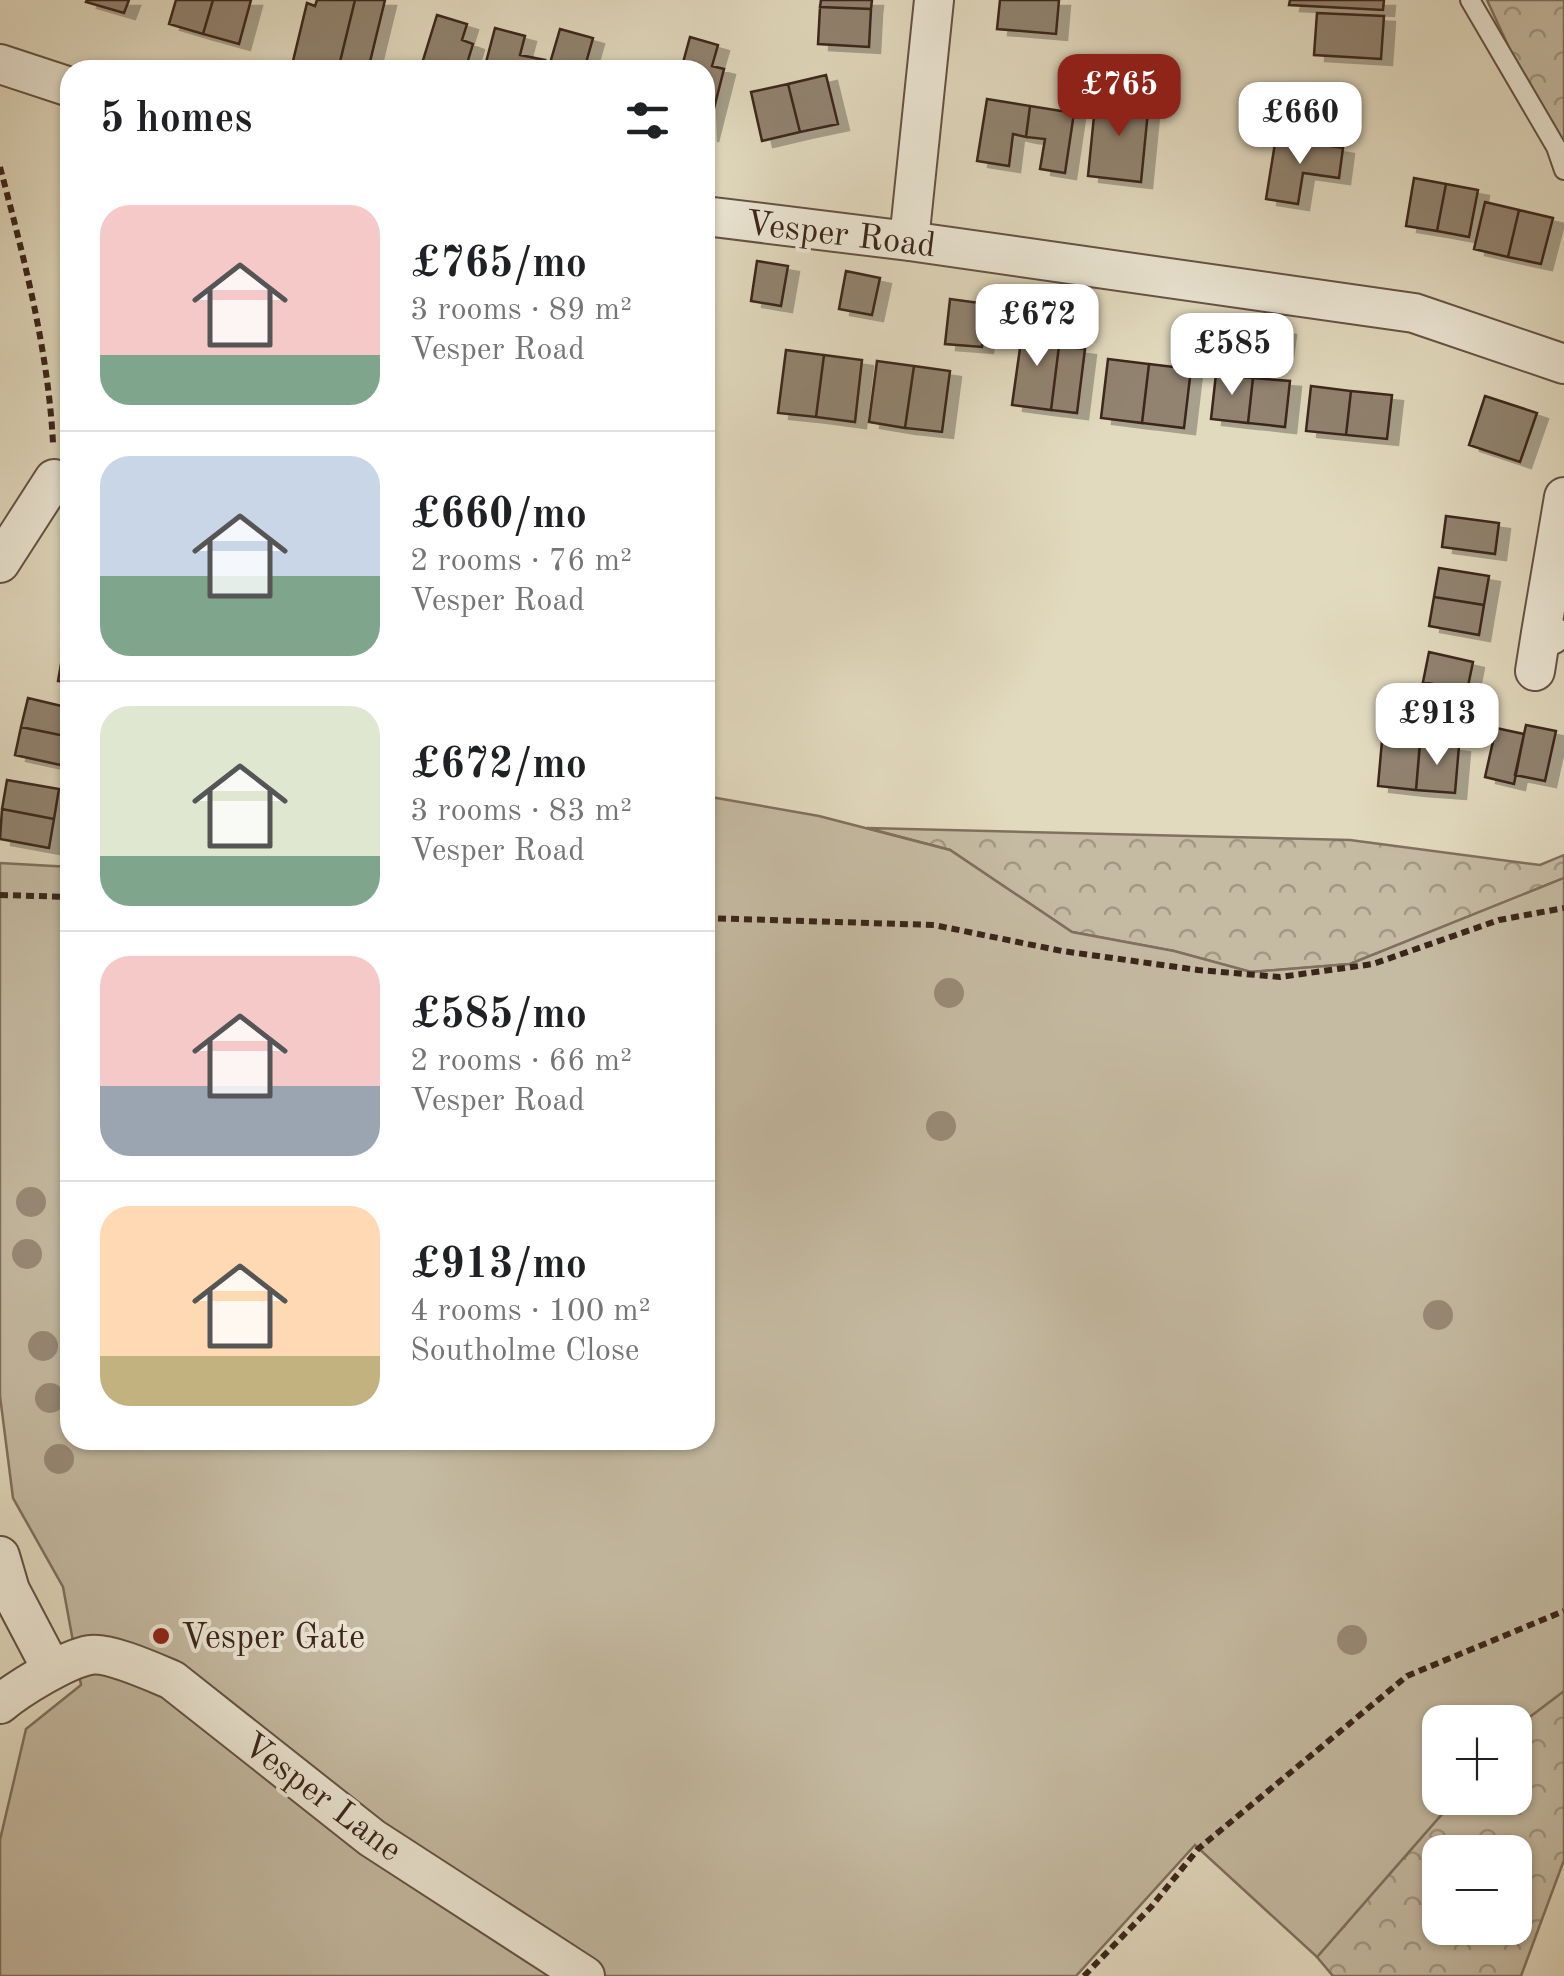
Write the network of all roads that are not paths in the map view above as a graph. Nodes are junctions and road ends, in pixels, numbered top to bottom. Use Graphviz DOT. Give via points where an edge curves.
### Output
graph roads {
  1 [pos="934,0"];
  2 [pos="1470,0"];
  3 [pos="0,64"];
  4 [pos="60,84"];
  5 [pos="1564,170"];
  6 [pos="715,217"];
  7 [pos="908,242"];
  8 [pos="1564,364"];
  9 [pos="54,479"];
  10 [pos="1564,497"];
  11 [pos="0,563"];
  12 [pos="1535,671"];
  13 [pos="0,1556"];
  14 [pos="52,1670"];
  15 [pos="0,1704"];
  16 [pos="585,1976"];
  1 -- 7 [label="street"];
  2 -- 5 [label="lane"];
  3 -- 4 [label="street"];
  6 -- 7 [label="street, Vesper Road"];
  7 -- 8 [label="street, Vesper Road" via="1414,313"];
  9 -- 11 [label="street"];
  10 -- 12 [label="street"];
  13 -- 14 [label="street" via="10,1590"];
  14 -- 15 [label="street, Vesper Lane"];
  14 -- 16 [label="street, Vesper Lane" via="92,1654 172,1680 372,1838"];
}
